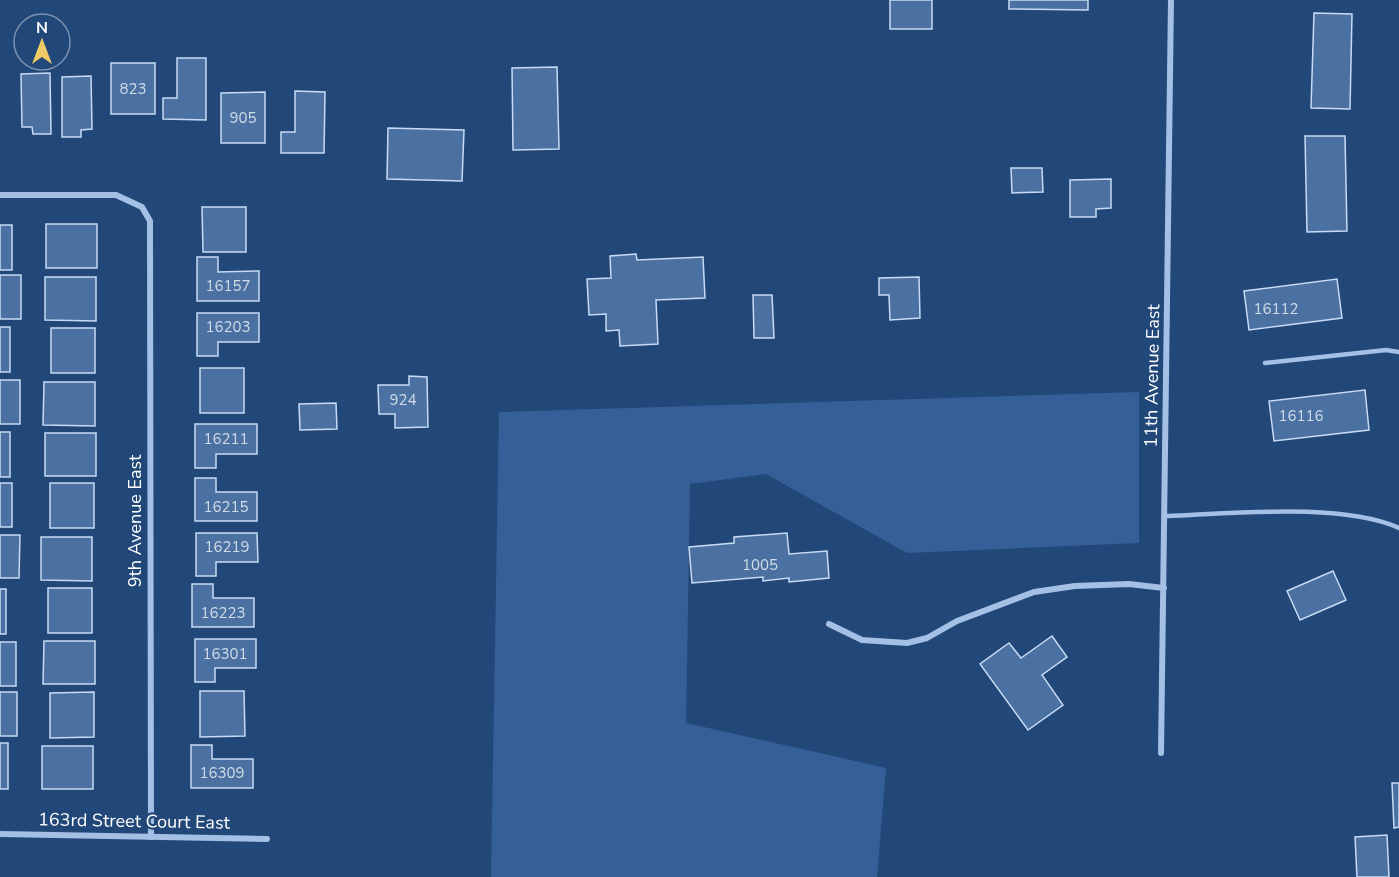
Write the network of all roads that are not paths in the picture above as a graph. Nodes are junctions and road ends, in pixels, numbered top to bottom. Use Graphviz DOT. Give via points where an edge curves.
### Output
graph roads {
  1 [pos="1171,0"];
  2 [pos="0,195"];
  3 [pos="1399,352"];
  4 [pos="1265,363"];
  5 [pos="1165,516"];
  6 [pos="1399,528"];
  7 [pos="1164,588"];
  8 [pos="829,624"];
  9 [pos="1161,753"];
  10 [pos="0,834"];
  11 [pos="151,837"];
  12 [pos="267,838"];
  1 -- 5 [label="street, 11th Avenue East"];
  2 -- 11 [label="street, 9th Avenue East" via="116,195 142,207 150,221"];
  3 -- 4 [label="lane" via="1386,350"];
  5 -- 6 [label="lane" via="1315,512 1364,517"];
  5 -- 7 [label="street, 11th Avenue East"];
  7 -- 8 [label="street" via="1129,584 1034,592 907,643 862,640"];
  7 -- 9 [label="street, 11th Avenue East"];
  10 -- 11 [label="street, 163rd Street Court East"];
  11 -- 12 [label="street, 163rd Street Court East"];
}
